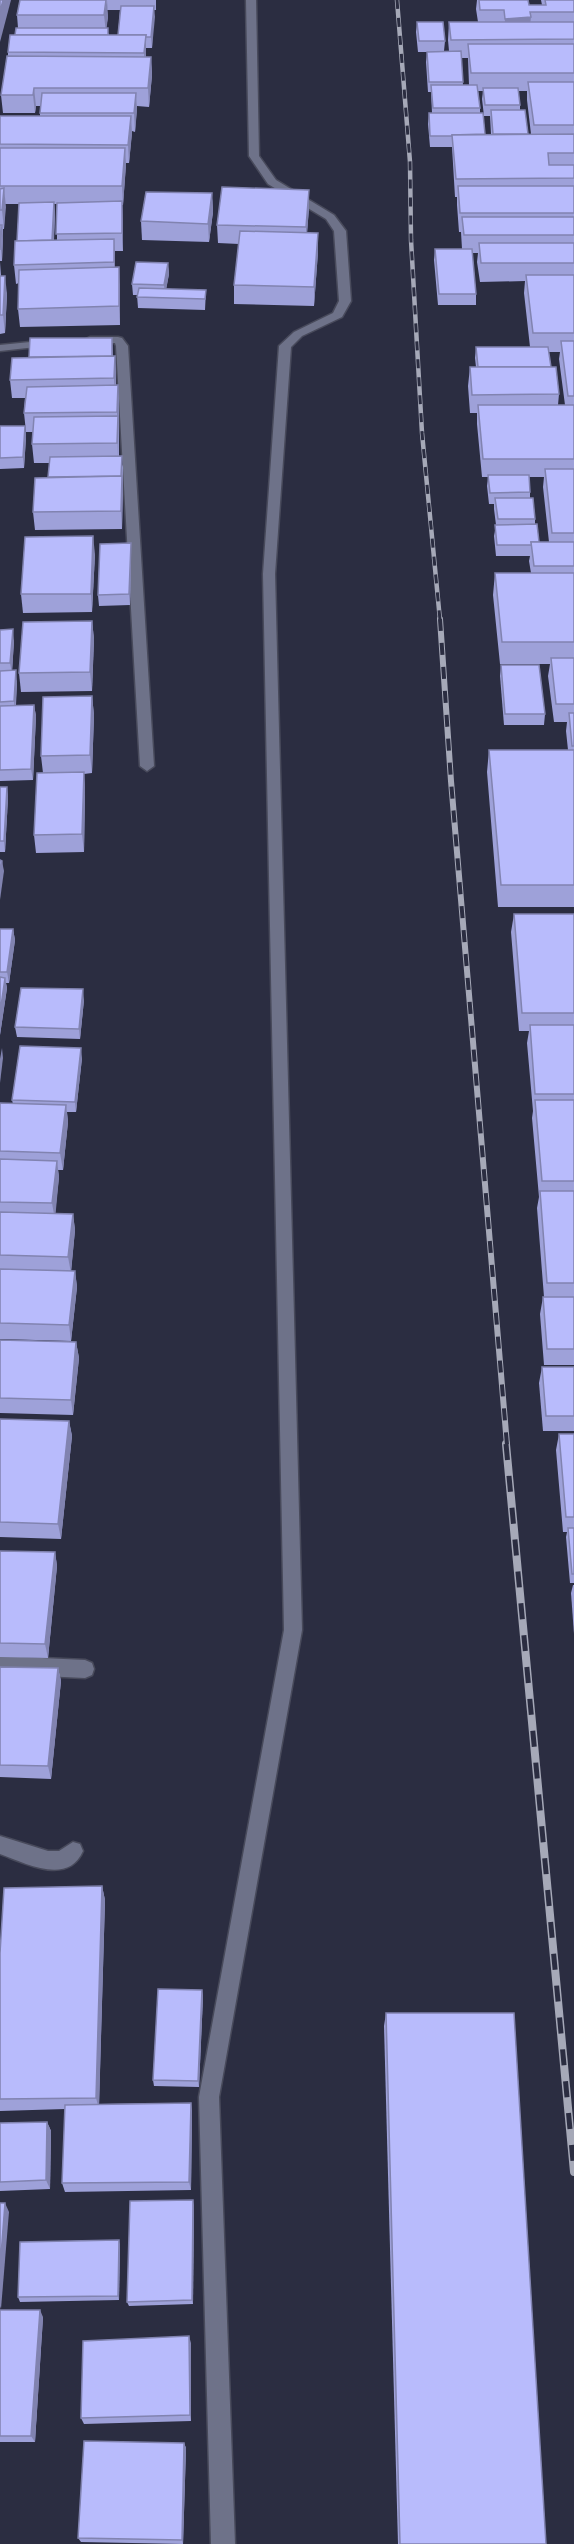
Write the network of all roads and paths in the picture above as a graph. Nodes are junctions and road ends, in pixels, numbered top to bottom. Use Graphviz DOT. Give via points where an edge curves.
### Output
graph roads {
  1 [pos="251,0"];
  2 [pos="0,348"];
  3 [pos="147,766"];
  4 [pos="0,1665"];
  5 [pos="85,1669"];
  6 [pos="0,1845"];
  7 [pos="73,1851"];
  8 [pos="223,2544"];
  1 -- 8 [label="street" via="254,156 272,182 330,217 340,231 345,301 338,315 298,334 285,346 269,574 293,1630 209,2097"];
  2 -- 3 [label="street" via="118,340 122,346"];
  4 -- 5 [label="street"];
  6 -- 7 [label="street" via="48,1861 63,1860"];
}
